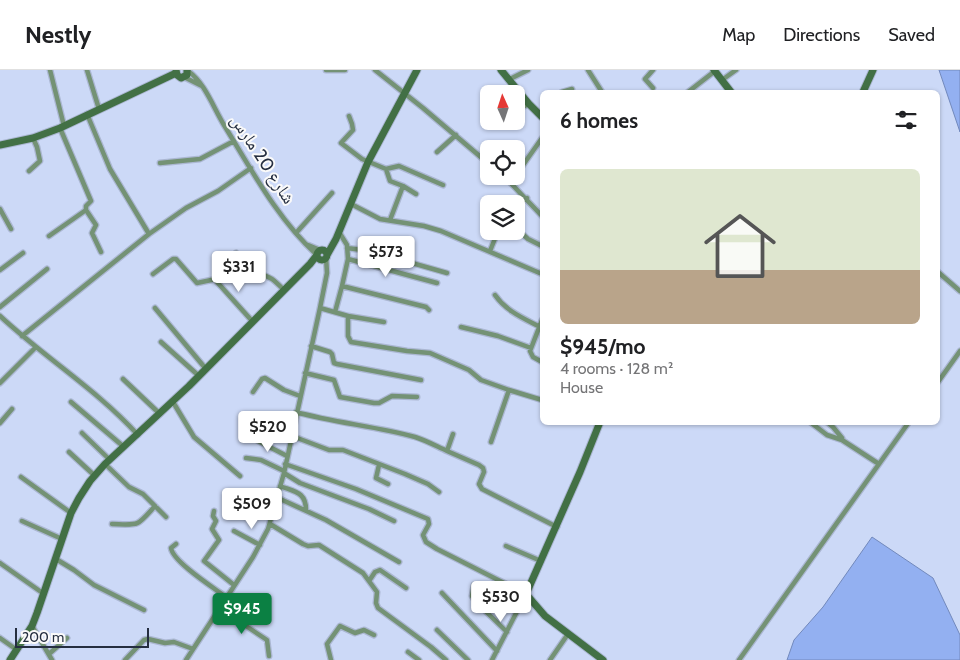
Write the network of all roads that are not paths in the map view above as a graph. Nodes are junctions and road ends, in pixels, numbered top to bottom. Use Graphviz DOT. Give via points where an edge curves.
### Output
graph roads {
  1 [pos="50,70"];
  2 [pos="87,70"];
  3 [pos="326,70"];
  4 [pos="345,70"];
  5 [pos="375,70"];
  6 [pos="417,70"];
  7 [pos="501,70"];
  8 [pos="528,70"];
  9 [pos="588,70"];
  10 [pos="653,70"];
  11 [pos="714,70"];
  12 [pos="736,70"];
  13 [pos="873,70"];
  14 [pos="181,72"];
  15 [pos="508,80"];
  16 [pos="722,80"];
  17 [pos="653,88"];
  18 [pos="572,89"];
  19 [pos="569,90"];
  20 [pos="601,90"];
  21 [pos="690,90"];
  22 [pos="730,90"];
  23 [pos="864,90"];
  24 [pos="403,93"];
  25 [pos="529,104"];
  26 [pos="525,106"];
  27 [pos="99,109"];
  28 [pos="540,113"];
  29 [pos="87,114"];
  30 [pos="349,116"];
  31 [pos="62,127"];
  32 [pos="456,135"];
  33 [pos="33,138"];
  34 [pos="234,140"];
  35 [pos="540,141"];
  36 [pos="0,145"];
  37 [pos="437,152"];
  38 [pos="480,156"];
  39 [pos="368,162"];
  40 [pos="160,163"];
  41 [pos="525,163"];
  42 [pos="251,168"];
  43 [pos="386,169"];
  44 [pos="29,170"];
  45 [pos="443,185"];
  46 [pos="513,185"];
  47 [pos="403,186"];
  48 [pos="332,193"];
  49 [pos="416,194"];
  50 [pos="526,198"];
  51 [pos="351,204"];
  52 [pos="0,209"];
  53 [pos="86,210"];
  54 [pos="540,214"];
  55 [pos="390,220"];
  56 [pos="11,229"];
  57 [pos="296,232"];
  58 [pos="338,233"];
  59 [pos="149,234"];
  60 [pos="49,236"];
  61 [pos="525,236"];
  62 [pos="494,240"];
  63 [pos="540,245"];
  64 [pos="347,248"];
  65 [pos="490,251"];
  66 [pos="101,252"];
  67 [pos="236,253"];
  68 [pos="23,254"];
  69 [pos="322,255"];
  70 [pos="348,258"];
  71 [pos="231,263"];
  72 [pos="47,269"];
  73 [pos="0,270"];
  74 [pos="447,273"];
  75 [pos="540,273"];
  76 [pos="153,274"];
  77 [pos="940,274"];
  78 [pos="216,279"];
  79 [pos="437,283"];
  80 [pos="342,286"];
  81 [pos="284,290"];
  82 [pos="960,291"];
  83 [pos="495,295"];
  84 [pos="0,307"];
  85 [pos="154,308"];
  86 [pos="320,308"];
  87 [pos="429,310"];
  88 [pos="334,312"];
  89 [pos="0,316"];
  90 [pos="348,316"];
  91 [pos="253,322"];
  92 [pos="384,322"];
  93 [pos="461,327"];
  94 [pos="540,327"];
  95 [pos="22,336"];
  96 [pos="160,342"];
  97 [pos="311,346"];
  98 [pos="35,348"];
  99 [pos="531,348"];
  100 [pos="960,351"];
  101 [pos="540,361"];
  102 [pos="206,369"];
  103 [pos="305,373"];
  104 [pos="199,376"];
  105 [pos="123,379"];
  106 [pos="940,379"];
  107 [pos="421,380"];
  108 [pos="0,382"];
  109 [pos="509,390"];
  110 [pos="253,392"];
  111 [pos="300,396"];
  112 [pos="416,397"];
  113 [pos="540,399"];
  114 [pos="71,402"];
  115 [pos="173,402"];
  116 [pos="12,408"];
  117 [pos="296,412"];
  118 [pos="160,414"];
  119 [pos="0,423"];
  120 [pos="599,425"];
  121 [pos="814,425"];
  122 [pos="831,425"];
  123 [pos="907,425"];
  124 [pos="82,433"];
  125 [pos="453,434"];
  126 [pos="138,435"];
  127 [pos="292,436"];
  128 [pos="842,440"];
  129 [pos="258,441"];
  130 [pos="491,442"];
  131 [pos="124,447"];
  132 [pos="446,451"];
  133 [pos="69,452"];
  134 [pos="287,456"];
  135 [pos="246,458"];
  136 [pos="108,462"];
  137 [pos="285,464"];
  138 [pos="379,464"];
  139 [pos="879,464"];
  140 [pos="284,472"];
  141 [pos="95,476"];
  142 [pos="240,476"];
  143 [pos="21,477"];
  144 [pos="388,484"];
  145 [pos="280,486"];
  146 [pos="439,492"];
  147 [pos="278,498"];
  148 [pos="155,506"];
  149 [pos="306,510"];
  150 [pos="214,511"];
  151 [pos="71,513"];
  152 [pos="166,517"];
  153 [pos="22,521"];
  154 [pos="394,521"];
  155 [pos="112,524"];
  156 [pos="270,524"];
  157 [pos="556,527"];
  158 [pos="234,531"];
  159 [pos="62,539"];
  160 [pos="176,544"];
  161 [pos="260,545"];
  162 [pos="506,546"];
  163 [pos="56,559"];
  164 [pos="541,561"];
  165 [pos="399,562"];
  166 [pos="0,563"];
  167 [pos="369,581"];
  168 [pos="234,585"];
  169 [pos="474,585"];
  170 [pos="406,588"];
  171 [pos="442,593"];
  172 [pos="44,594"];
  173 [pos="526,594"];
  174 [pos="226,597"];
  175 [pos="219,608"];
  176 [pos="144,610"];
  177 [pos="32,626"];
  178 [pos="437,630"];
  179 [pos="508,632"];
  180 [pos="568,634"];
  181 [pos="374,635"];
  182 [pos="0,638"];
  183 [pos="67,638"];
  184 [pos="193,649"];
  185 [pos="17,651"];
  186 [pos="497,651"];
  187 [pos="408,652"];
  188 [pos="49,654"];
  189 [pos="268,656"];
  190 [pos="10,660"];
  191 [pos="52,660"];
  192 [pos="125,660"];
  193 [pos="186,660"];
  194 [pos="331,660"];
  195 [pos="418,660"];
  196 [pos="446,660"];
  197 [pos="468,660"];
  198 [pos="492,660"];
  199 [pos="550,660"];
  200 [pos="603,660"];
  201 [pos="739,660"];
  1 -- 31 [label="street"];
  2 -- 27 [label="street"];
  3 -- 4 [label="street"];
  5 -- 24 [label="street"];
  6 -- 24 [label="main road"];
  7 -- 15 [label="main road"];
  8 -- 15 [label="street"];
  9 -- 20 [label="street"];
  10 -- 17 [label="street" via="645,79"];
  11 -- 16 [label="main road"];
  11 -- 21 [label="street"];
  12 -- 16 [label="street"];
  13 -- 23 [label="main road"];
  14 -- 27 [label="main road"];
  14 -- 34 [label="street, شارع 20 مارس" via="196,77"];
  15 -- 25 [label="main road"];
  16 -- 22 [label="main road"];
  18 -- 19 [label="street"];
  24 -- 32 [label="street"];
  24 -- 39 [label="main road"];
  25 -- 26 [label="street"];
  25 -- 28 [label="main road"];
  27 -- 29 [label="main road"];
  29 -- 31 [label="main road"];
  29 -- 59 [label="street" via="110,169"];
  30 -- 39 [label="street" via="352,130 341,143"];
  31 -- 33 [label="main road"];
  31 -- 53 [label="street" via="91,199"];
  32 -- 37 [label="street"];
  32 -- 38 [label="street"];
  33 -- 36 [label="main road"];
  33 -- 44 [label="street" via="40,161"];
  34 -- 40 [label="street" via="200,159"];
  34 -- 42 [label="street, شارع 20 مارس"];
  35 -- 41 [label="street"];
  39 -- 43 [label="street"];
  39 -- 51 [label="main road"];
  42 -- 57 [label="street, شارع 20 مارس"];
  42 -- 59 [label="street"];
  43 -- 45 [label="street" via="399,166"];
  43 -- 47 [label="street" via="390,181"];
  46 -- 50 [label="street"];
  47 -- 49 [label="street"];
  47 -- 55 [label="street"];
  48 -- 57 [label="street"];
  50 -- 54 [label="street"];
  51 -- 55 [label="street" via="380,220"];
  51 -- 58 [label="main road"];
  52 -- 56 [label="street"];
  53 -- 60 [label="street"];
  53 -- 66 [label="street" via="95,224 92,233"];
  55 -- 65 [label="street" via="424,226"];
  57 -- 69 [label="street, شارع 20 مارس" via="304,243"];
  58 -- 64 [label="street"];
  58 -- 69 [label="main road"];
  59 -- 95 [label="street"];
  61 -- 63 [label="street"];
  62 -- 65 [label="street"];
  64 -- 70 [label="street"];
  64 -- 74 [label="street" via="370,251"];
  65 -- 75 [label="street"];
  67 -- 81 [label="street" via="253,272 273,280"];
  68 -- 73 [label="street"];
  69 -- 81 [label="main road"];
  69 -- 86 [label="street" via="327,273"];
  70 -- 79 [label="street"];
  70 -- 80 [label="street"];
  71 -- 78 [label="street"];
  72 -- 84 [label="street"];
  76 -- 78 [label="street" via="176,259 197,283"];
  77 -- 82 [label="street"];
  78 -- 91 [label="street"];
  80 -- 87 [label="street"];
  80 -- 88 [label="street"];
  81 -- 91 [label="main road"];
  83 -- 94 [label="street" via="507,309"];
  85 -- 102 [label="street"];
  86 -- 88 [label="street"];
  86 -- 97 [label="street"];
  88 -- 90 [label="street"];
  89 -- 95 [label="street"];
  90 -- 92 [label="street"];
  90 -- 109 [label="street" via="351,342 430,353 468,370 481,380"];
  91 -- 102 [label="main road"];
  93 -- 99 [label="street"];
  94 -- 99 [label="street"];
  95 -- 98 [label="street"];
  96 -- 104 [label="street"];
  97 -- 103 [label="street"];
  97 -- 107 [label="street" via="330,352 337,364"];
  98 -- 108 [label="street"];
  98 -- 126 [label="street" via="90,389"];
  99 -- 101 [label="street" via="533,357"];
  100 -- 106 [label="street"];
  102 -- 104 [label="main road"];
  103 -- 111 [label="street"];
  103 -- 112 [label="street" via="334,380 340,397 379,403 392,396"];
  104 -- 115 [label="main road"];
  105 -- 118 [label="street"];
  109 -- 113 [label="street"];
  109 -- 130 [label="street"];
  110 -- 111 [label="street" via="265,378"];
  111 -- 117 [label="street"];
  114 -- 131 [label="street"];
  115 -- 118 [label="main road"];
  115 -- 142 [label="street" via="194,437"];
  116 -- 119 [label="street"];
  117 -- 127 [label="street"];
  117 -- 132 [label="street" via="417,437"];
  118 -- 126 [label="main road"];
  120 -- 157 [label="main road"];
  121 -- 128 [label="street" via="827,435"];
  122 -- 128 [label="street"];
  123 -- 139 [label="street"];
  124 -- 136 [label="street"];
  125 -- 132 [label="street"];
  126 -- 131 [label="main road"];
  127 -- 134 [label="street"];
  127 -- 138 [label="street"];
  128 -- 139 [label="street"];
  129 -- 134 [label="street"];
  131 -- 136 [label="main road"];
  132 -- 157 [label="street" via="483,468 479,484 482,489"];
  133 -- 141 [label="street"];
  134 -- 137 [label="street"];
  135 -- 140 [label="street" via="261,460"];
  136 -- 141 [label="main road"];
  136 -- 148 [label="street" via="126,484"];
  137 -- 140 [label="street"];
  137 -- 173 [label="street" via="428,519 430,524 423,535 426,542"];
  138 -- 144 [label="street" via="376,478"];
  138 -- 146 [label="street" via="428,484"];
  139 -- 201 [label="street"];
  140 -- 145 [label="street"];
  140 -- 154 [label="street" via="300,483"];
  141 -- 151 [label="main road"];
  143 -- 151 [label="street"];
  145 -- 147 [label="street"];
  145 -- 149 [label="street" via="303,497"];
  147 -- 149 [label="street"];
  147 -- 156 [label="street"];
  148 -- 152 [label="street"];
  148 -- 155 [label="street" via="140,524"];
  149 -- 165 [label="street"];
  150 -- 168 [label="street" via="216,521 212,530 219,540 204,560"];
  151 -- 159 [label="main road"];
  153 -- 159 [label="street"];
  156 -- 161 [label="street"];
  156 -- 167 [label="street" via="302,544 319,545 360,570"];
  157 -- 164 [label="main road"];
  158 -- 161 [label="street"];
  159 -- 163 [label="main road"];
  160 -- 174 [label="street" via="171,548 173,555"];
  161 -- 168 [label="street"];
  162 -- 164 [label="street"];
  163 -- 172 [label="main road"];
  163 -- 176 [label="street" via="94,585"];
  164 -- 173 [label="main road"];
  166 -- 172 [label="street"];
  167 -- 170 [label="street" via="380,570"];
  167 -- 196 [label="street" via="377,592 378,608"];
  168 -- 174 [label="street"];
  169 -- 179 [label="street" via="472,596 475,601"];
  171 -- 186 [label="street"];
  172 -- 177 [label="main road"];
  173 -- 179 [label="street"];
  173 -- 180 [label="main road" via="545,616"];
  174 -- 175 [label="street"];
  175 -- 184 [label="street"];
  175 -- 189 [label="street" via="268,640"];
  177 -- 185 [label="main road"];
  177 -- 188 [label="street"];
  178 -- 197 [label="street"];
  179 -- 186 [label="street"];
  180 -- 199 [label="street"];
  180 -- 200 [label="main road"];
  181 -- 194 [label="street" via="364,630 355,633 340,626 327,644"];
  182 -- 185 [label="street"];
  183 -- 188 [label="street"];
  184 -- 192 [label="street" via="174,642 144,640"];
  184 -- 193 [label="street"];
  185 -- 190 [label="main road"];
  186 -- 198 [label="street"];
  187 -- 195 [label="street"];
  188 -- 191 [label="street"];
}
